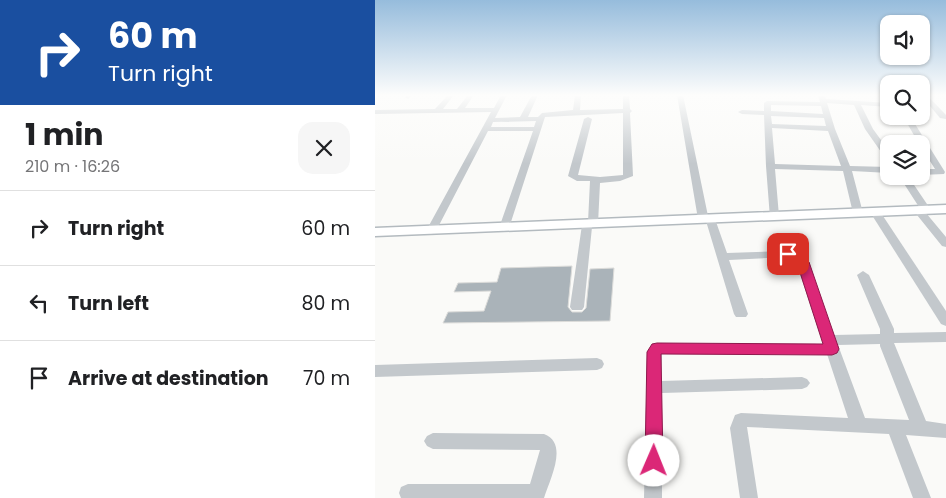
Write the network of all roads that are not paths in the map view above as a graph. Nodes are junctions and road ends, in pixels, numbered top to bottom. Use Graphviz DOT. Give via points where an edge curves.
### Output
graph roads {
  1 [pos="537,118"];
  2 [pos="541,118"];
  3 [pos="628,118"];
  4 [pos="683,118"];
  5 [pos="769,118"];
  6 [pos="829,118"];
  7 [pos="862,118"];
  8 [pos="523,119"];
  9 [pos="588,119"];
  10 [pos="490,120"];
  11 [pos="770,126"];
  12 [pos="537,129"];
  13 [pos="831,129"];
  14 [pos="485,130"];
  15 [pos="880,144"];
  16 [pos="930,155"];
  17 [pos="770,166"];
  18 [pos="847,169"];
  19 [pos="880,170"];
  20 [pos="930,172"];
  21 [pos="598,179"];
  22 [pos="908,185"];
  23 [pos="946,209"];
  24 [pos="922,210"];
  25 [pos="875,212"];
  26 [pos="858,213"];
  27 [pos="773,216"];
  28 [pos="707,219"];
  29 [pos="590,224"];
  30 [pos="503,228"];
  31 [pos="431,231"];
  32 [pos="375,232"];
  33 [pos="946,244"];
  34 [pos="722,257"];
  35 [pos="863,275"];
  36 [pos="577,307"];
  37 [pos="741,314"];
  38 [pos="946,321"];
  39 [pos="946,337"];
  40 [pos="887,338"];
  41 [pos="831,345"];
  42 [pos="597,364"];
  43 [pos="375,371"];
  44 [pos="802,383"];
  45 [pos="655,387"];
  46 [pos="859,426"];
  47 [pos="895,427"];
  48 [pos="920,428"];
  49 [pos="946,431"];
  50 [pos="433,441"];
  51 [pos="408,493"];
  52 [pos="535,495"];
  53 [pos="653,498"];
  54 [pos="749,498"];
  55 [pos="922,498"];
  1 -- 8 [label="street"];
  2 -- 12 [label="street"];
  3 -- 21 [label="street" via="628,176"];
  4 -- 28 [label="street"];
  5 -- 11 [label="street"];
  6 -- 13 [label="street"];
  7 -- 15 [label="street"];
  8 -- 10 [label="street"];
  9 -- 21 [label="street" via="573,176"];
  10 -- 14 [label="street"];
  11 -- 13 [label="street"];
  11 -- 17 [label="street"];
  12 -- 14 [label="street"];
  12 -- 30 [label="street"];
  13 -- 18 [label="street"];
  14 -- 31 [label="street"];
  16 -- 20 [label="street" via="941,172"];
  17 -- 18 [label="street"];
  17 -- 27 [label="street"];
  18 -- 19 [label="street"];
  18 -- 26 [label="street"];
  21 -- 29 [label="street" via="594,185"];
  22 -- 24 [label="street"];
  23 -- 24 [label="main road"];
  24 -- 25 [label="main road"];
  24 -- 33 [label="street"];
  25 -- 26 [label="main road"];
  25 -- 38 [label="street"];
  26 -- 27 [label="main road"];
  27 -- 28 [label="main road"];
  28 -- 29 [label="main road"];
  28 -- 34 [label="street"];
  29 -- 30 [label="main road"];
  29 -- 36 [label="street"];
  30 -- 31 [label="main road"];
  31 -- 32 [label="main road"];
  34 -- 37 [label="street"];
  34 -- 41 [label="street" via="788,254 798,257 803,262"];
  35 -- 40 [label="street" via="887,329"];
  39 -- 40 [label="street"];
  40 -- 41 [label="street"];
  40 -- 48 [label="street" via="887,346"];
  41 -- 45 [label="street" via="657,348 654,352"];
  41 -- 46 [label="street"];
  42 -- 43 [label="street"];
  44 -- 45 [label="street"];
  45 -- 53 [label="street"];
  46 -- 47 [label="street"];
  46 -- 54 [label="street" via="741,420 738,428"];
  47 -- 48 [label="street"];
  47 -- 55 [label="street"];
  48 -- 49 [label="street"];
  50 -- 52 [label="street" via="544,442 549,452"];
  51 -- 52 [label="street"];
}
